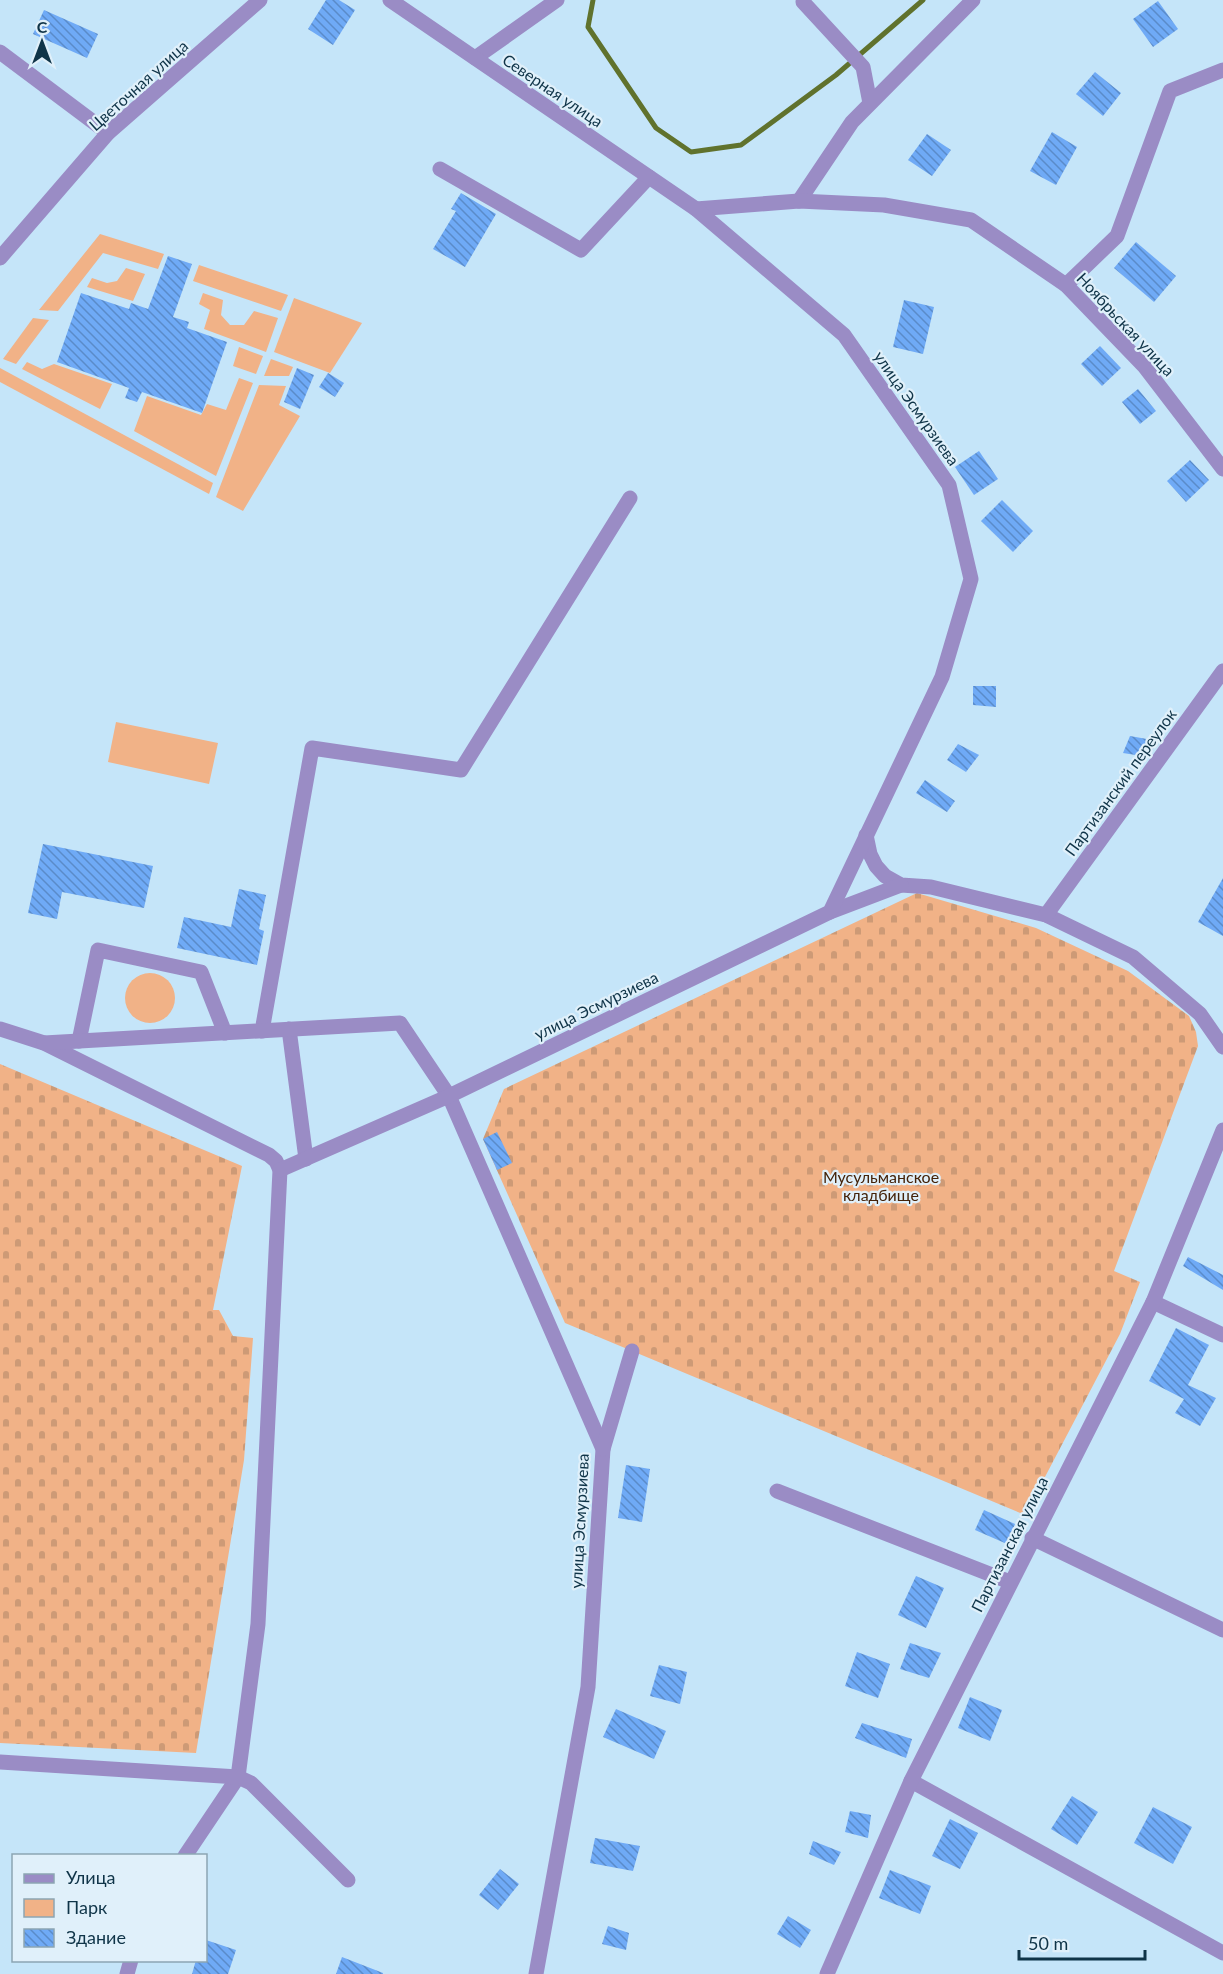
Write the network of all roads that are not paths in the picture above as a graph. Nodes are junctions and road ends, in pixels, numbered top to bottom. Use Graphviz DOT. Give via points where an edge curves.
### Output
graph roads {
  1 [pos="260,0"];
  2 [pos="390,0"];
  3 [pos="557,0"];
  4 [pos="973,0"];
  5 [pos="804,2"];
  6 [pos="0,52"];
  7 [pos="475,58"];
  8 [pos="1223,70"];
  9 [pos="870,103"];
  10 [pos="108,134"];
  11 [pos="440,169"];
  12 [pos="650,177"];
  13 [pos="799,201"];
  14 [pos="696,209"];
  15 [pos="0,258"];
  16 [pos="1066,285"];
  17 [pos="1223,470"];
  18 [pos="630,498"];
  19 [pos="1223,671"];
  20 [pos="866,835"];
  21 [pos="901,885"];
  22 [pos="830,912"];
  23 [pos="1046,915"];
  24 [pos="0,1029"];
  25 [pos="290,1029"];
  26 [pos="262,1031"];
  27 [pos="225,1033"];
  28 [pos="79,1041"];
  29 [pos="44,1043"];
  30 [pos="1223,1047"];
  31 [pos="449,1096"];
  32 [pos="1223,1130"];
  33 [pos="306,1159"];
  34 [pos="280,1170"];
  35 [pos="1153,1302"];
  36 [pos="1223,1335"];
  37 [pos="632,1351"];
  38 [pos="603,1449"];
  39 [pos="777,1491"];
  40 [pos="1032,1538"];
  41 [pos="1010,1582"];
  42 [pos="1223,1630"];
  43 [pos="0,1762"];
  44 [pos="238,1776"];
  45 [pos="911,1781"];
  46 [pos="186,1854"];
  47 [pos="348,1880"];
  48 [pos="1223,1953"];
  49 [pos="536,1974"];
  50 [pos="826,1974"];
  1 -- 10 [label="street, Цветочная улица"];
  2 -- 7 [label="street, Северная улица"];
  3 -- 7 [label="street"];
  4 -- 9 [label="street"];
  5 -- 9 [label="street" via="863,67"];
  6 -- 10 [label="street"];
  7 -- 12 [label="street, Северная улица"];
  8 -- 16 [label="street" via="1170,91 1117,237"];
  9 -- 13 [label="street" via="852,122"];
  10 -- 15 [label="street, Цветочная улица"];
  11 -- 12 [label="street" via="581,250"];
  12 -- 14 [label="street, Северная улица"];
  13 -- 14 [label="street, Ноябрьская улица"];
  13 -- 16 [label="street, Ноябрьская улица" via="884,205 971,220"];
  14 -- 20 [label="street, улица Эсмурзиева" via="844,335 949,485 971,579 942,677"];
  16 -- 17 [label="street, Ноябрьская улица" via="1144,366"];
  18 -- 26 [label="street" via="462,770 312,748"];
  19 -- 23 [label="street, Партизанский переулок"];
  20 -- 21 [label="street" via="876,866"];
  20 -- 22 [label="street, улица Эсмурзиева"];
  21 -- 22 [label="street"];
  21 -- 23 [label="street" via="931,887"];
  22 -- 31 [label="street, улица Эсмурзиева"];
  23 -- 30 [label="street" via="1133,957 1200,1014"];
  24 -- 29 [label="street"];
  25 -- 26 [label="street"];
  25 -- 31 [label="street" via="400,1023"];
  25 -- 33 [label="street"];
  26 -- 27 [label="street"];
  27 -- 28 [label="street"];
  27 -- 28 [label="street" via="201,972 98,950"];
  28 -- 29 [label="street"];
  29 -- 34 [label="street" via="269,1155"];
  31 -- 33 [label="street"];
  31 -- 38 [label="street, улица Эсмурзиева"];
  32 -- 35 [label="street, Партизанская улица"];
  33 -- 34 [label="street"];
  34 -- 44 [label="street" via="258,1624"];
  35 -- 36 [label="street"];
  35 -- 40 [label="street, Партизанская улица"];
  37 -- 38 [label="street"];
  38 -- 49 [label="street, улица Эсмурзиева" via="588,1687"];
  39 -- 41 [label="street"];
  40 -- 41 [label="street, Партизанская улица"];
  40 -- 42 [label="street"];
  41 -- 45 [label="street, Партизанская улица"];
  43 -- 44 [label="street"];
  44 -- 46 [label="street"];
  44 -- 47 [label="street" via="251,1783"];
  45 -- 48 [label="street"];
  45 -- 50 [label="street, Партизанская улица"];
}
